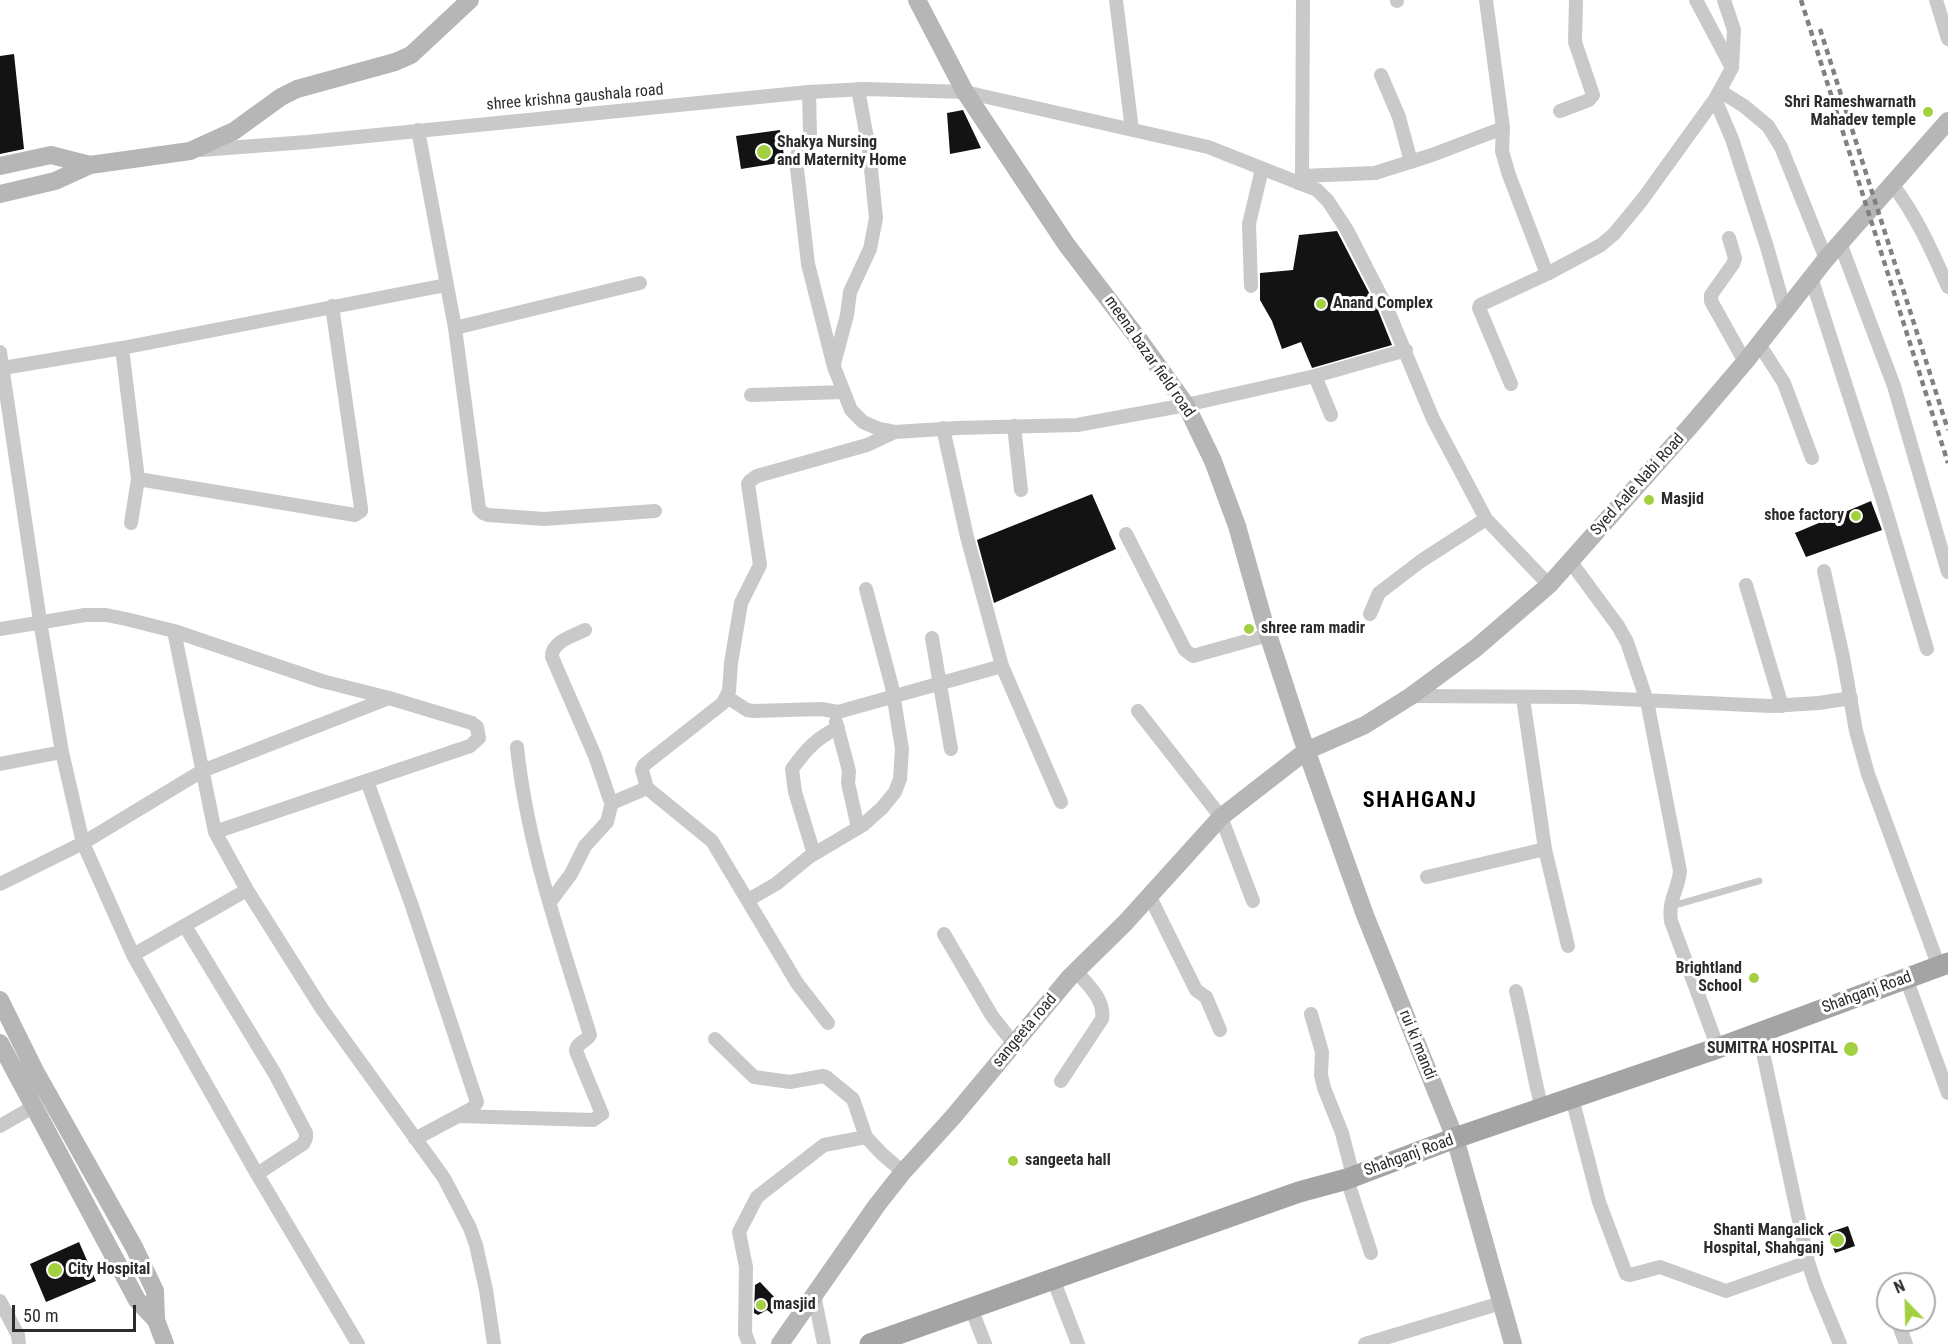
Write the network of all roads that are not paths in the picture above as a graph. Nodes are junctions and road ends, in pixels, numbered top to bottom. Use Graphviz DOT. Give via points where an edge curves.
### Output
graph roads {
  1 [pos="470,0"];
  2 [pos="917,0"];
  3 [pos="1116,0"];
  4 [pos="1303,0"];
  5 [pos="1486,0"];
  6 [pos="1576,0"];
  7 [pos="1696,0"];
  8 [pos="1724,0"];
  9 [pos="1936,0"];
  10 [pos="1948,39"];
  11 [pos="1732,68"];
  12 [pos="1380,75"];
  13 [pos="858,89"];
  14 [pos="808,92"];
  15 [pos="964,92"];
  16 [pos="1717,95"];
  17 [pos="1560,111"];
  18 [pos="1948,121"];
  19 [pos="1503,129"];
  20 [pos="418,130"];
  21 [pos="1132,130"];
  22 [pos="190,151"];
  23 [pos="1411,162"];
  24 [pos="90,165"];
  25 [pos="0,166"];
  26 [pos="1262,169"];
  27 [pos="1300,179"];
  28 [pos="1892,184"];
  29 [pos="0,194"];
  30 [pos="1729,238"];
  31 [pos="1840,243"];
  32 [pos="1826,259"];
  33 [pos="1547,274"];
  34 [pos="1811,277"];
  35 [pos="640,283"];
  36 [pos="446,285"];
  37 [pos="1251,286"];
  38 [pos="1948,287"];
  39 [pos="332,306"];
  40 [pos="1785,311"];
  41 [pos="455,328"];
  42 [pos="1759,344"];
  43 [pos="122,348"];
  44 [pos="1406,350"];
  45 [pos="0,352"];
  46 [pos="1745,362"];
  47 [pos="834,367"];
  48 [pos="3,368"];
  49 [pos="1315,376"];
  50 [pos="1511,384"];
  51 [pos="843,392"];
  52 [pos="751,395"];
  53 [pos="1186,405"];
  54 [pos="1331,415"];
  55 [pos="1014,426"];
  56 [pos="943,429"];
  57 [pos="895,432"];
  58 [pos="1812,458"];
  59 [pos="138,479"];
  60 [pos="1021,490"];
  61 [pos="655,511"];
  62 [pos="1486,519"];
  63 [pos="131,523"];
  64 [pos="1126,534"];
  65 [pos="1570,561"];
  66 [pos="1824,572"];
  67 [pos="1948,572"];
  68 [pos="1549,585"];
  69 [pos="1746,585"];
  70 [pos="866,589"];
  71 [pos="1370,614"];
  72 [pos="40,621"];
  73 [pos="0,629"];
  74 [pos="585,630"];
  75 [pos="174,631"];
  76 [pos="1268,634"];
  77 [pos="932,638"];
  78 [pos="1927,649"];
  79 [pos="1002,666"];
  80 [pos="940,684"];
  81 [pos="1412,696"];
  82 [pos="727,697"];
  83 [pos="389,698"];
  84 [pos="894,698"];
  85 [pos="1524,698"];
  86 [pos="1851,698"];
  87 [pos="1647,701"];
  88 [pos="1782,706"];
  89 [pos="1138,711"];
  90 [pos="834,712"];
  91 [pos="838,728"];
  92 [pos="518,747"];
  93 [pos="951,749"];
  94 [pos="1306,751"];
  95 [pos="62,752"];
  96 [pos="0,764"];
  97 [pos="202,771"];
  98 [pos="367,781"];
  99 [pos="647,788"];
  100 [pos="612,802"];
  101 [pos="1061,802"];
  102 [pos="1221,817"];
  103 [pos="858,828"];
  104 [pos="215,832"];
  105 [pos="83,843"];
  106 [pos="1545,849"];
  107 [pos="814,854"];
  108 [pos="1427,877"];
  109 [pos="1759,881"];
  110 [pos="0,884"];
  111 [pos="247,890"];
  112 [pos="1149,895"];
  113 [pos="748,900"];
  114 [pos="1253,901"];
  115 [pos="550,902"];
  116 [pos="1669,906"];
  117 [pos="185,926"];
  118 [pos="944,934"];
  119 [pos="1568,946"];
  120 [pos="133,955"];
  121 [pos="1943,965"];
  122 [pos="1076,971"];
  123 [pos="1906,978"];
  124 [pos="1515,992"];
  125 [pos="0,1000"];
  126 [pos="1311,1014"];
  127 [pos="828,1023"];
  128 [pos="1220,1030"];
  129 [pos="1759,1034"];
  130 [pos="715,1039"];
  131 [pos="0,1043"];
  132 [pos="1014,1044"];
  133 [pos="1718,1048"];
  134 [pos="1061,1081"];
  135 [pos="1948,1093"];
  136 [pos="1572,1098"];
  137 [pos="33,1107"];
  138 [pos="1542,1109"];
  139 [pos="459,1116"];
  140 [pos="0,1126"];
  141 [pos="866,1137"];
  142 [pos="1455,1138"];
  143 [pos="415,1139"];
  144 [pos="903,1172"];
  145 [pos="257,1174"];
  146 [pos="1350,1177"];
  147 [pos="1371,1253"];
  148 [pos="1808,1262"];
  149 [pos="1053,1279"];
  150 [pos="814,1295"];
  151 [pos="0,1301"];
  152 [pos="1501,1303"];
  153 [pos="971,1308"];
  154 [pos="156,1320"];
  155 [pos="19,1344"];
  156 [pos="165,1344"];
  157 [pos="358,1344"];
  158 [pos="494,1344"];
  159 [pos="749,1344"];
  160 [pos="780,1344"];
  161 [pos="824,1344"];
  162 [pos="870,1344"];
  163 [pos="985,1344"];
  164 [pos="1078,1344"];
  165 [pos="1365,1344"];
  166 [pos="1514,1344"];
  167 [pos="1840,1344"];
  1 -- 22 [label="main road" via="411,55 297,89 234,131"];
  2 -- 15 [label="main road, meena bazar field road"];
  3 -- 21 [label="street"];
  4 -- 27 [label="street"];
  5 -- 19 [label="street"];
  6 -- 17 [label="street" via="1575,42 1593,95"];
  7 -- 11 [label="street"];
  8 -- 11 [label="street" via="1734,30"];
  9 -- 10 [label="street"];
  11 -- 16 [label="street"];
  12 -- 23 [label="street" via="1399,117"];
  13 -- 14 [label="street, shree krishna gaushala road"];
  13 -- 15 [label="street, shree krishna gaushala road"];
  13 -- 47 [label="street" via="874,180 876,218 870,249 850,292"];
  14 -- 20 [label="street, shree krishna gaushala road"];
  14 -- 47 [label="street" via="810,134 796,160 808,264"];
  15 -- 21 [label="street, shree krishna gaushala road"];
  15 -- 53 [label="main road, meena bazar field road" via="1066,244"];
  16 -- 32 [label="street" via="1744,106 1768,126"];
  16 -- 33 [label="street" via="1660,177 1614,234"];
  16 -- 40 [label="street"];
  18 -- 28 [label="main road, Syed Aale Nabi Road"];
  19 -- 23 [label="street"];
  19 -- 33 [label="street" via="1502,152"];
  20 -- 22 [label="street, shree krishna gaushala road"];
  20 -- 36 [label="street"];
  21 -- 26 [label="street, shree krishna gaushala road" via="1208,147"];
  22 -- 24 [label="main road"];
  23 -- 27 [label="street" via="1375,173"];
  24 -- 25 [label="main road" via="51,155"];
  24 -- 29 [label="main road" via="55,181"];
  26 -- 27 [label="street, shree krishna gaushala road"];
  26 -- 37 [label="street" via="1249,224"];
  27 -- 44 [label="street, shree krishna gaushala road" via="1329,201"];
  28 -- 31 [label="main road, Syed Aale Nabi Road"];
  28 -- 38 [label="street" via="1931,248"];
  30 -- 46 [label="street" via="1735,258 1711,301"];
  31 -- 32 [label="main road, Syed Aale Nabi Road"];
  31 -- 67 [label="street" via="1894,386"];
  32 -- 34 [label="main road, Syed Aale Nabi Road"];
  33 -- 50 [label="street" via="1479,307"];
  34 -- 40 [label="main road, Syed Aale Nabi Road"];
  34 -- 78 [label="street"];
  35 -- 41 [label="street"];
  36 -- 39 [label="street"];
  36 -- 41 [label="street"];
  39 -- 43 [label="street"];
  39 -- 59 [label="street" via="361,508 358,513"];
  40 -- 42 [label="main road, Syed Aale Nabi Road"];
  41 -- 61 [label="street" via="481,512 544,519"];
  42 -- 46 [label="main road, Syed Aale Nabi Road"];
  42 -- 58 [label="street" via="1784,383"];
  43 -- 48 [label="street"];
  43 -- 59 [label="street"];
  44 -- 49 [label="street"];
  44 -- 62 [label="street, shree krishna gaushala road" via="1433,419"];
  45 -- 48 [label="street"];
  46 -- 65 [label="main road, Syed Aale Nabi Road"];
  47 -- 51 [label="street"];
  48 -- 72 [label="street"];
  49 -- 53 [label="street"];
  49 -- 54 [label="street"];
  51 -- 52 [label="street"];
  51 -- 57 [label="street" via="851,410 863,422"];
  53 -- 55 [label="street" via="1077,425"];
  53 -- 76 [label="main road, meena bazar field road" via="1213,461 1237,526"];
  55 -- 56 [label="street"];
  55 -- 60 [label="street"];
  56 -- 57 [label="street"];
  56 -- 79 [label="street"];
  57 -- 82 [label="street" via="867,445 757,476 748,484 760,565 741,603"];
  59 -- 63 [label="street"];
  62 -- 68 [label="street, shree krishna gaushala road"];
  62 -- 71 [label="street" via="1379,593"];
  64 -- 76 [label="street" via="1189,655"];
  65 -- 68 [label="main road, Syed Aale Nabi Road"];
  65 -- 87 [label="street" via="1627,642"];
  66 -- 86 [label="street"];
  68 -- 81 [label="main road, Syed Aale Nabi Road"];
  69 -- 88 [label="street"];
  70 -- 84 [label="street"];
  72 -- 73 [label="street"];
  72 -- 75 [label="street" via="106,615"];
  72 -- 95 [label="street"];
  74 -- 100 [label="street" via="555,646 552,657"];
  75 -- 83 [label="street" via="322,681"];
  75 -- 97 [label="street"];
  76 -- 94 [label="main road, meena bazar field road"];
  77 -- 80 [label="street"];
  79 -- 80 [label="street"];
  79 -- 101 [label="street"];
  80 -- 84 [label="street"];
  80 -- 93 [label="street"];
  81 -- 85 [label="street"];
  81 -- 94 [label="main road, Syed Aale Nabi Road" via="1365,725"];
  82 -- 90 [label="street" via="754,711"];
  82 -- 99 [label="street" via="644,765"];
  83 -- 97 [label="street"];
  83 -- 98 [label="street" via="472,723 479,738 470,746"];
  84 -- 90 [label="street"];
  84 -- 103 [label="street" via="902,748 900,779 882,808"];
  85 -- 87 [label="street"];
  85 -- 106 [label="street"];
  86 -- 88 [label="street"];
  86 -- 121 [label="street" via="1868,774"];
  87 -- 88 [label="street"];
  87 -- 116 [label="street" via="1680,871"];
  89 -- 102 [label="street"];
  90 -- 91 [label="street"];
  91 -- 103 [label="street"];
  91 -- 107 [label="street" via="820,737 792,769"];
  92 -- 115 [label="street" via="522,788"];
  94 -- 102 [label="main road, sangeeta road"];
  94 -- 142 [label="main road, rui ki mandi" via="1365,915"];
  95 -- 96 [label="street"];
  95 -- 105 [label="street"];
  97 -- 104 [label="street"];
  97 -- 105 [label="street"];
  98 -- 104 [label="street"];
  98 -- 139 [label="street" via="477,1102"];
  99 -- 100 [label="street"];
  99 -- 113 [label="street" via="712,841"];
  100 -- 115 [label="street" via="607,822 585,846"];
  102 -- 112 [label="main road, sangeeta road"];
  102 -- 114 [label="street"];
  103 -- 107 [label="street"];
  104 -- 111 [label="street"];
  105 -- 110 [label="street"];
  105 -- 120 [label="street"];
  106 -- 108 [label="street"];
  106 -- 119 [label="street"];
  107 -- 113 [label="street"];
  109 -- 116 [label="lane"];
  111 -- 117 [label="street"];
  111 -- 143 [label="street" via="322,1009"];
  112 -- 122 [label="main road, sangeeta road"];
  112 -- 128 [label="street" via="1196,990 1208,1000"];
  113 -- 127 [label="street" via="796,982"];
  115 -- 139 [label="street" via="590,1035 576,1052 602,1114 593,1120"];
  116 -- 133 [label="street" via="1671,921"];
  117 -- 120 [label="street"];
  117 -- 145 [label="street" via="275,1074 306,1133 303,1144"];
  118 -- 132 [label="street" via="992,1016"];
  120 -- 145 [label="street"];
  121 -- 123 [label="main road, Shahganj Road"];
  122 -- 132 [label="main road, sangeeta road"];
  122 -- 134 [label="street" via="1098,997 1103,1014"];
  123 -- 129 [label="main road, Shahganj Road"];
  123 -- 135 [label="street"];
  124 -- 138 [label="street"];
  125 -- 154 [label="main road" via="155,1290"];
  126 -- 146 [label="street" via="1322,1052 1321,1075 1342,1132"];
  129 -- 133 [label="main road, Shahganj Road"];
  129 -- 148 [label="street"];
  130 -- 141 [label="street" via="754,1077 790,1082 826,1077 854,1099"];
  131 -- 137 [label="main road"];
  132 -- 144 [label="main road, sangeeta road"];
  133 -- 136 [label="main road, Shahganj Road"];
  136 -- 138 [label="main road, Shahganj Road"];
  136 -- 148 [label="street" via="1599,1202 1626,1274 1660,1267 1726,1291"];
  137 -- 140 [label="street"];
  137 -- 154 [label="main road" via="137,1300"];
  138 -- 142 [label="main road, Shahganj Road"];
  139 -- 143 [label="street"];
  141 -- 144 [label="street"];
  141 -- 159 [label="street" via="824,1145 757,1197 739,1235 745,1262 745,1333"];
  142 -- 146 [label="main road, Shahganj Road"];
  142 -- 152 [label="main road, rui ki mandi"];
  143 -- 158 [label="street" via="444,1178 470,1228 486,1290"];
  144 -- 150 [label="main road, sangeeta road"];
  145 -- 157 [label="street"];
  146 -- 147 [label="street"];
  146 -- 149 [label="main road, Shahganj Road"];
  148 -- 167 [label="street"];
  149 -- 153 [label="main road, Shahganj Road"];
  149 -- 164 [label="street"];
  150 -- 160 [label="main road, sangeeta road"];
  150 -- 161 [label="street"];
  151 -- 155 [label="street"];
  152 -- 165 [label="street"];
  152 -- 166 [label="main road, rui ki mandi"];
  153 -- 162 [label="main road, Shahganj Road"];
  153 -- 163 [label="street"];
  154 -- 156 [label="main road"];
}
